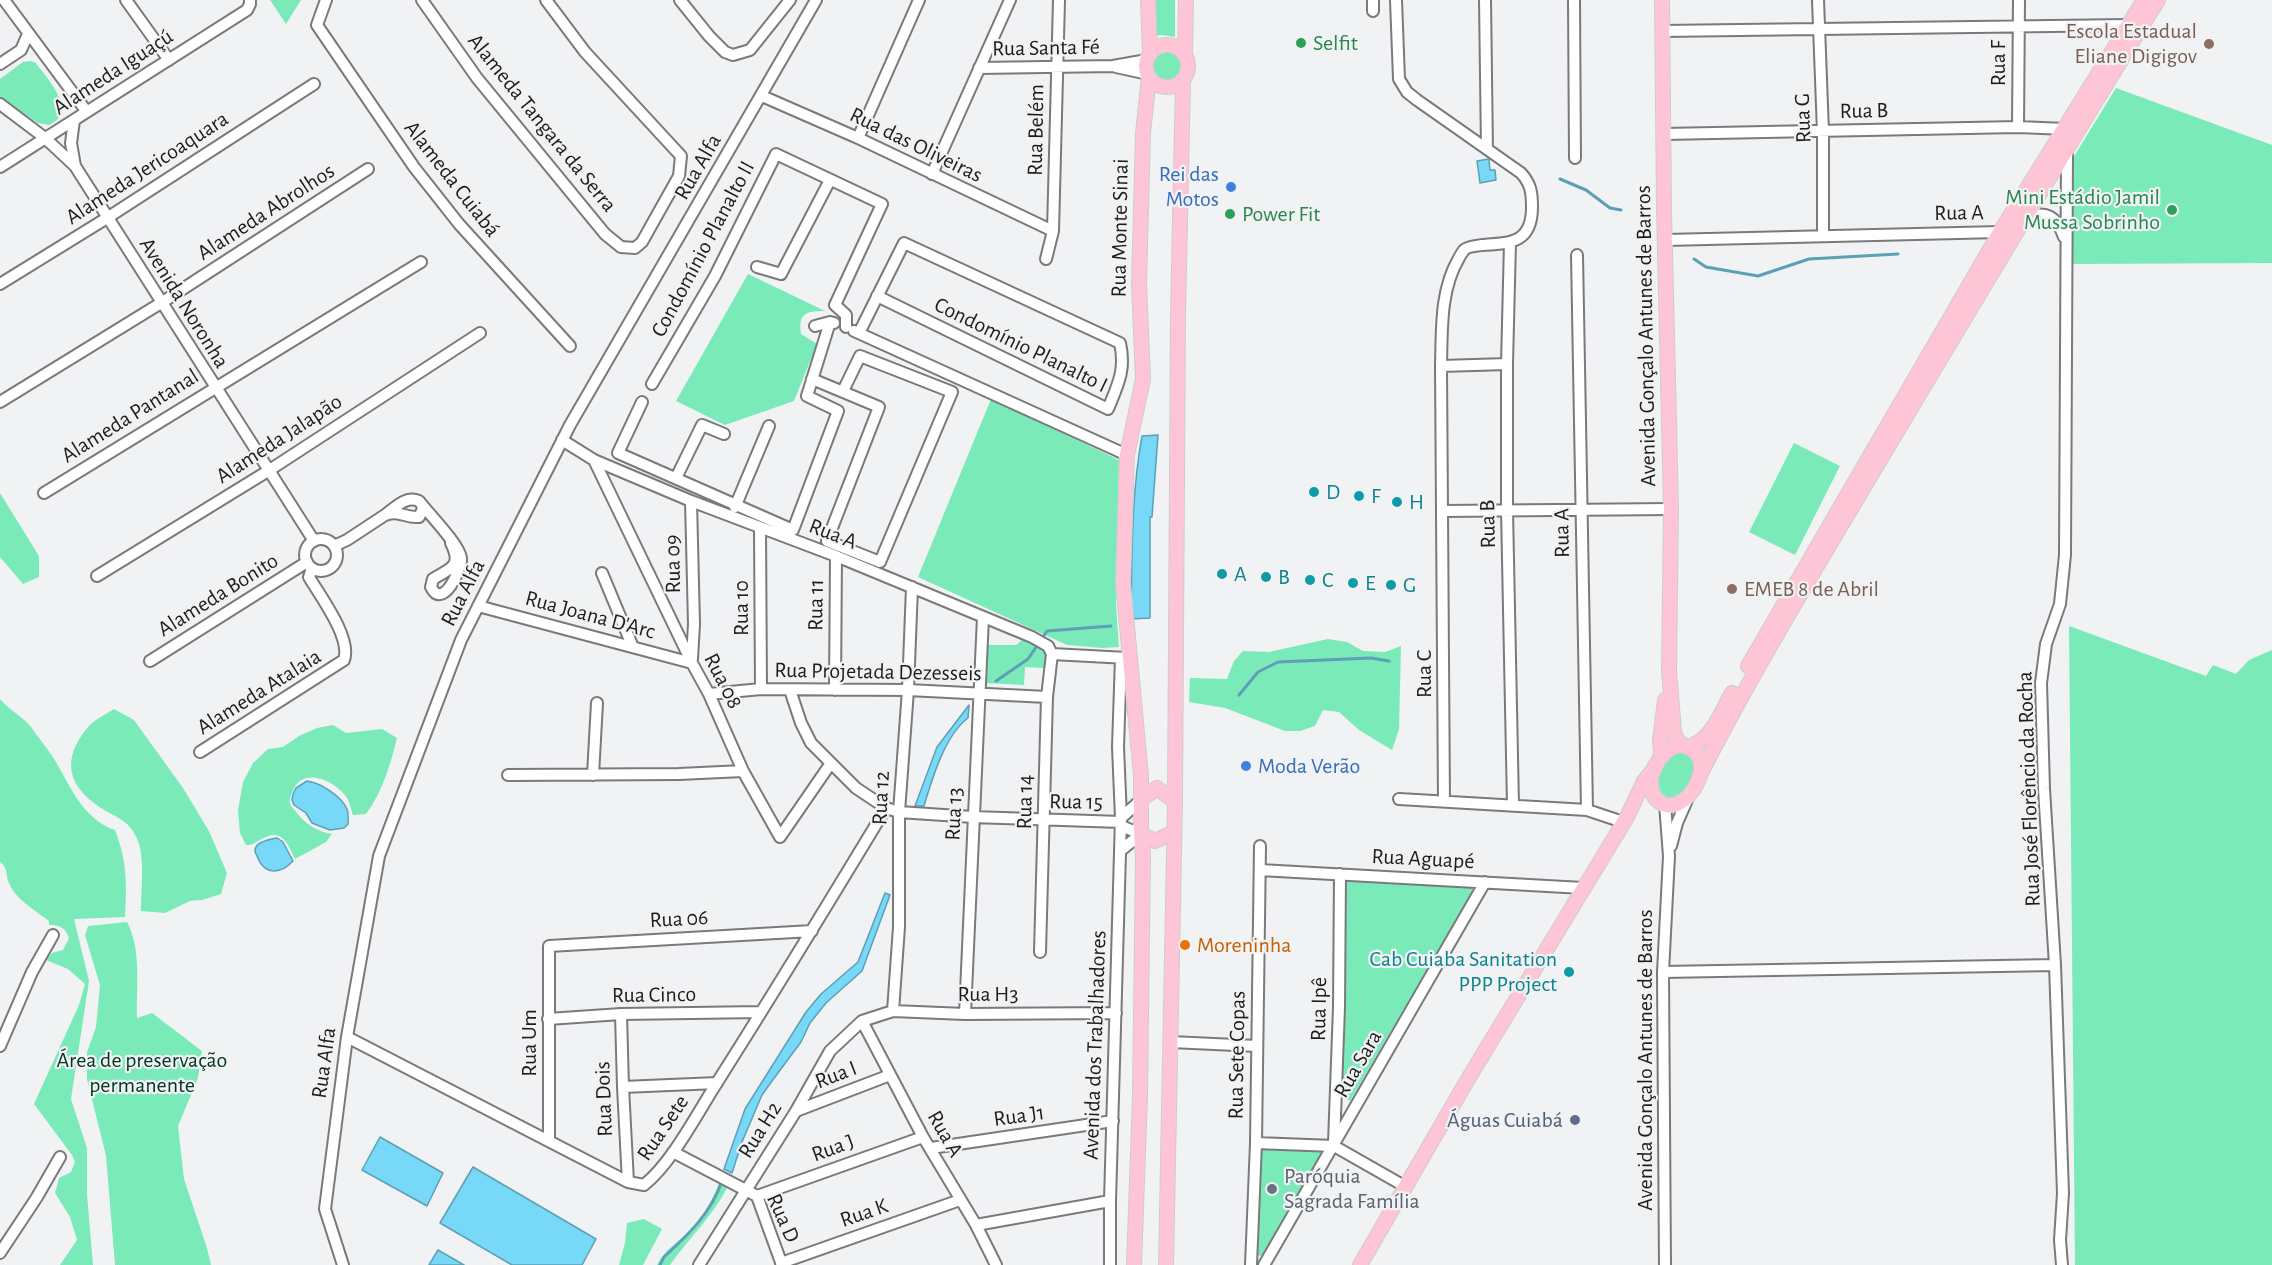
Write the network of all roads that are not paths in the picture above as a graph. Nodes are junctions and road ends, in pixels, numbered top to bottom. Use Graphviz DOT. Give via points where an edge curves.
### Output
graph roads {
  1 [pos="4,0"];
  2 [pos="126,0"];
  3 [pos="326,0"];
  4 [pos="422,0"];
  5 [pos="546,0"];
  6 [pos="680,0"];
  7 [pos="790,0"];
  8 [pos="816,0"];
  9 [pos="919,0"];
  10 [pos="1010,0"];
  11 [pos="1059,0"];
  12 [pos="1148,0"];
  13 [pos="1186,0"];
  14 [pos="1396,0"];
  15 [pos="1485,0"];
  16 [pos="1574,0"];
  17 [pos="1662,0"];
  18 [pos="1818,0"];
  19 [pos="2019,0"];
  20 [pos="2144,0"];
  21 [pos="2158,0"];
  22 [pos="248,5"];
  23 [pos="2128,25"];
  24 [pos="2018,26"];
  25 [pos="1819,28"];
  26 [pos="1662,31"];
  27 [pos="28,34"];
  28 [pos="21,50"];
  29 [pos="40,50"];
  30 [pos="1185,54"];
  31 [pos="169,60"];
  32 [pos="0,64"];
  33 [pos="1057,67"];
  34 [pos="1149,67"];
  35 [pos="979,68"];
  36 [pos="1183,80"];
  37 [pos="314,84"];
  38 [pos="762,96"];
  39 [pos="0,104"];
  40 [pos="87,112"];
  41 [pos="74,120"];
  42 [pos="2018,127"];
  43 [pos="2066,129"];
  44 [pos="1823,132"];
  45 [pos="1664,134"];
  46 [pos="45,138"];
  47 [pos="858,138"];
  48 [pos="1487,149"];
  49 [pos="2067,149"];
  50 [pos="1575,158"];
  51 [pos="75,166"];
  52 [pos="0,167"];
  53 [pos="368,169"];
  54 [pos="932,174"];
  55 [pos="830,180"];
  56 [pos="2025,217"];
  57 [pos="107,218"];
  58 [pos="1053,231"];
  59 [pos="2000,232"];
  60 [pos="1823,236"];
  61 [pos="1666,240"];
  62 [pos="1510,242"];
  63 [pos="2066,243"];
  64 [pos="1577,255"];
  65 [pos="1047,259"];
  66 [pos="421,262"];
  67 [pos="757,267"];
  68 [pos="0,284"];
  69 [pos="877,296"];
  70 [pos="161,303"];
  71 [pos="830,322"];
  72 [pos="814,326"];
  73 [pos="846,327"];
  74 [pos="480,333"];
  75 [pos="859,333"];
  76 [pos="570,346"];
  77 [pos="1507,364"];
  78 [pos="1441,366"];
  79 [pos="812,379"];
  80 [pos="652,384"];
  81 [pos="214,387"];
  82 [pos="843,391"];
  83 [pos="0,402"];
  84 [pos="642,402"];
  85 [pos="769,426"];
  86 [pos="724,434"];
  87 [pos="562,440"];
  88 [pos="1127,455"];
  89 [pos="594,460"];
  90 [pos="268,471"];
  91 [pos="676,478"];
  92 [pos="44,493"];
  93 [pos="692,501"];
  94 [pos="422,505"];
  95 [pos="735,507"];
  96 [pos="1671,509"];
  97 [pos="1507,510"];
  98 [pos="1581,510"];
  99 [pos="1443,511"];
  100 [pos="385,515"];
  101 [pos="419,517"];
  102 [pos="437,521"];
  103 [pos="760,528"];
  104 [pos="314,541"];
  105 [pos="451,543"];
  106 [pos="334,546"];
  107 [pos="836,556"];
  108 [pos="309,565"];
  109 [pos="602,573"];
  110 [pos="98,576"];
  111 [pos="912,587"];
  112 [pos="478,606"];
  113 [pos="982,617"];
  114 [pos="632,645"];
  115 [pos="1050,650"];
  116 [pos="1125,658"];
  117 [pos="150,660"];
  118 [pos="692,663"];
  119 [pos="1669,671"];
  120 [pos="760,689"];
  121 [pos="790,690"];
  122 [pos="835,690"];
  123 [pos="908,690"];
  124 [pos="978,692"];
  125 [pos="709,694"];
  126 [pos="1047,696"];
  127 [pos="597,703"];
  128 [pos="1686,746"];
  129 [pos="200,752"];
  130 [pos="1658,762"];
  131 [pos="831,763"];
  132 [pos="743,771"];
  133 [pos="508,775"];
  134 [pos="593,775"];
  135 [pos="1699,777"];
  136 [pos="1688,798"];
  137 [pos="1142,799"];
  138 [pos="1399,799"];
  139 [pos="1444,801"];
  140 [pos="1660,801"];
  141 [pos="1176,802"];
  142 [pos="1513,806"];
  143 [pos="886,808"];
  144 [pos="1587,810"];
  145 [pos="899,812"];
  146 [pos="973,817"];
  147 [pos="1625,819"];
  148 [pos="1044,821"];
  149 [pos="1121,822"];
  150 [pos="1174,832"];
  151 [pos="1140,834"];
  152 [pos="1260,846"];
  153 [pos="1120,851"];
  154 [pos="1668,855"];
  155 [pos="1260,870"];
  156 [pos="1340,874"];
  157 [pos="1485,882"];
  158 [pos="1583,888"];
  159 [pos="812,931"];
  160 [pos="53,934"];
  161 [pos="549,946"];
  162 [pos="1040,952"];
  163 [pos="2055,966"];
  164 [pos="1663,972"];
  165 [pos="893,1011"];
  166 [pos="761,1012"];
  167 [pos="1116,1013"];
  168 [pos="621,1014"];
  169 [pos="965,1014"];
  170 [pos="548,1018"];
  171 [pos="861,1021"];
  172 [pos="347,1037"];
  173 [pos="1171,1042"];
  174 [pos="0,1046"];
  175 [pos="1257,1046"];
  176 [pos="890,1075"];
  177 [pos="717,1083"];
  178 [pos="623,1087"];
  179 [pos="796,1111"];
  180 [pos="1113,1121"];
  181 [pos="923,1137"];
  182 [pos="549,1140"];
  183 [pos="1256,1143"];
  184 [pos="1334,1146"];
  185 [pos="932,1148"];
  186 [pos="673,1152"];
  187 [pos="60,1157"];
  188 [pos="628,1182"];
  189 [pos="1406,1187"];
  190 [pos="745,1190"];
  191 [pos="757,1196"];
  192 [pos="960,1200"];
  193 [pos="1110,1201"];
  194 [pos="976,1225"];
  195 [pos="0,1253"];
  196 [pos="704,1262"];
  197 [pos="782,1264"];
  198 [pos="993,1264"];
  199 [pos="343,1265"];
  200 [pos="1110,1265"];
  201 [pos="1134,1265"];
  202 [pos="1166,1265"];
  203 [pos="1251,1265"];
  204 [pos="1264,1265"];
  205 [pos="1360,1265"];
  206 [pos="1665,1265"];
  207 [pos="2062,1265"];
  1 -- 27 [label="street"];
  2 -- 31 [label="street"];
  3 -- 76 [label="street, Alameda Cuiabá" via="317,26 414,167 459,224"];
  4 -- 5 [label="street, Alameda Tangara da Serra" via="477,78 605,234 621,247 635,248 679,176 681,156 585,52"];
  6 -- 7 [label="street" via="725,52 733,55 750,50"];
  8 -- 38 [label="street, Rua Alfa"];
  9 -- 47 [label="street"];
  10 -- 35 [label="street"];
  11 -- 33 [label="street, Rua Belém"];
  12 -- 34 [label="main road, Rua Monte Sinai"];
  13 -- 30 [label="main road"];
  14 -- 48 [label="street" via="1401,85"];
  15 -- 48 [label="street"];
  16 -- 50 [label="street"];
  17 -- 26 [label="main road, Avenida Gonçalo Antunes de Barros"];
  18 -- 25 [label="street, Rua G"];
  19 -- 24 [label="street, Rua F"];
  20 -- 23 [label="main road"];
  21 -- 49 [label="main road"];
  22 -- 31 [label="street, Alameda Iguaçú"];
  23 -- 24 [label="street"];
  23 -- 43 [label="main road"];
  24 -- 25 [label="street"];
  24 -- 42 [label="street, Rua F"];
  25 -- 26 [label="street"];
  25 -- 44 [label="street, Rua G"];
  26 -- 45 [label="main road, Avenida Gonçalo Antunes de Barros"];
  27 -- 28 [label="street"];
  27 -- 29 [label="street"];
  28 -- 29 [label="street"];
  28 -- 32 [label="street"];
  29 -- 40 [label="street"];
  30 -- 34 [label="main road" via="1177,47 1157,48"];
  30 -- 36 [label="main road" via="1188,70"];
  31 -- 40 [label="street, Alameda Iguaçú"];
  33 -- 34 [label="street, Rua Santa Fé"];
  33 -- 35 [label="street, Rua Santa Fé"];
  33 -- 58 [label="street, Rua Belém"];
  34 -- 36 [label="main road" via="1160,86"];
  34 -- 88 [label="main road, Rua Monte Sinai" via="1139,284 1143,379"];
  35 -- 54 [label="street"];
  36 -- 141 [label="main road"];
  37 -- 57 [label="street, Alameda Jericoaquara"];
  38 -- 47 [label="street, Rua das Oliveiras"];
  38 -- 87 [label="street, Rua Alfa"];
  39 -- 46 [label="street, Avenida Noronha"];
  40 -- 41 [label="street, Alameda Iguaçú"];
  41 -- 46 [label="street, Alameda Iguaçú"];
  41 -- 51 [label="street" via="71,143"];
  42 -- 43 [label="street, Rua B"];
  42 -- 44 [label="street, Rua B"];
  43 -- 59 [label="main road"];
  44 -- 45 [label="street, Rua B"];
  44 -- 60 [label="street, Rua G"];
  45 -- 61 [label="main road, Avenida Gonçalo Antunes de Barros"];
  46 -- 51 [label="street, Avenida Noronha"];
  46 -- 52 [label="street, Alameda Iguaçú"];
  47 -- 54 [label="street, Rua das Oliveiras"];
  48 -- 62 [label="street" via="1521,173 1531,187 1530,227 1520,239"];
  49 -- 56 [label="main road"];
  49 -- 63 [label="street, Rua José Florêncio da Rocha"];
  51 -- 57 [label="street, Avenida Noronha"];
  53 -- 70 [label="street, Alameda Abrolhos"];
  54 -- 58 [label="street, Rua das Oliveiras"];
  55 -- 67 [label="street" via="781,274"];
  55 -- 73 [label="street, Condomínio Planalto II" via="882,204 835,305 846,315"];
  55 -- 80 [label="street, Condomínio Planalto II" via="776,154 715,276"];
  56 -- 63 [label="street, Rua José Florêncio da Rocha" via="2041,213 2050,216 2061,228"];
  56 -- 135 [label="main road" via="1778,630"];
  57 -- 68 [label="street, Alameda Jericoaquara"];
  57 -- 70 [label="street, Avenida Noronha"];
  58 -- 65 [label="street, Rua Belém"];
  59 -- 60 [label="street, Rua A"];
  59 -- 128 [label="main road" via="1714,724 1700,742"];
  60 -- 61 [label="street, Rua A"];
  61 -- 96 [label="main road, Avenida Gonçalo Antunes de Barros"];
  62 -- 77 [label="street, Rua B"];
  62 -- 78 [label="street, Rua C" via="1464,250 1454,267 1443,301"];
  63 -- 163 [label="street, Rua José Florêncio da Rocha" via="2066,555 2061,604 2046,644 2041,683"];
  64 -- 98 [label="street, Rua A"];
  66 -- 81 [label="street, Alameda Pantanal"];
  69 -- 69 [label="street, Condomínio Planalto I" via="904,243 1120,343 1123,372 1108,410"];
  69 -- 75 [label="street, Condomínio Planalto I"];
  70 -- 81 [label="street, Avenida Noronha"];
  70 -- 83 [label="street, Alameda Abrolhos"];
  71 -- 72 [label="street"];
  71 -- 73 [label="street"];
  71 -- 79 [label="street"];
  73 -- 75 [label="street"];
  74 -- 90 [label="street, Alameda Jalapão"];
  75 -- 88 [label="street"];
  77 -- 78 [label="street"];
  77 -- 97 [label="street, Rua B"];
  78 -- 99 [label="street, Rua C"];
  79 -- 82 [label="street"];
  79 -- 95 [label="street" via="807,396 838,411 793,530"];
  81 -- 90 [label="street, Avenida Noronha"];
  81 -- 92 [label="street, Alameda Pantanal"];
  82 -- 82 [label="street" via="879,407 827,541 880,562 952,392 860,356"];
  84 -- 91 [label="street" via="618,453"];
  85 -- 95 [label="street"];
  86 -- 91 [label="street" via="702,425"];
  87 -- 89 [label="street, Rua A"];
  87 -- 112 [label="street, Rua Alfa"];
  88 -- 116 [label="main road, Rua Monte Sinai"];
  89 -- 93 [label="street, Rua A"];
  89 -- 118 [label="street, Rua 08"];
  90 -- 104 [label="street, Avenida Noronha"];
  90 -- 110 [label="street, Alameda Jalapão"];
  91 -- 95 [label="street"];
  93 -- 103 [label="street, Rua A"];
  93 -- 118 [label="street, Rua 09"];
  94 -- 100 [label="street" via="416,499 407,500"];
  94 -- 101 [label="street"];
  94 -- 102 [label="street"];
  96 -- 98 [label="street"];
  96 -- 119 [label="main road, Avenida Gonçalo Antunes de Barros"];
  97 -- 98 [label="street"];
  97 -- 99 [label="street"];
  97 -- 142 [label="street, Rua B"];
  98 -- 144 [label="street, Rua A"];
  99 -- 139 [label="street, Rua C"];
  100 -- 101 [label="street" via="401,512"];
  100 -- 106 [label="street"];
  101 -- 102 [label="street"];
  102 -- 105 [label="street"];
  103 -- 107 [label="street, Rua A"];
  103 -- 120 [label="street, Rua 10"];
  104 -- 106 [label="street" via="325,540"];
  104 -- 108 [label="street" via="305,553"];
  105 -- 105 [label="street" via="456,561 433,579 431,587 441,595 447,592 461,563"];
  106 -- 108 [label="street" via="336,560 331,568 321,571"];
  107 -- 111 [label="street, Rua A"];
  107 -- 122 [label="street, Rua 11"];
  108 -- 117 [label="street, Alameda Bonito"];
  108 -- 129 [label="street, Alameda Atalaia" via="309,577 343,636 344,660"];
  109 -- 114 [label="street"];
  111 -- 113 [label="street, Rua A"];
  111 -- 123 [label="street, Rua 12"];
  112 -- 114 [label="street, Rua Joana D'Arc"];
  112 -- 172 [label="street, Rua Alfa" via="461,640 379,856"];
  113 -- 115 [label="street, Rua A" via="1032,637"];
  113 -- 124 [label="street, Rua 13"];
  114 -- 118 [label="street, Rua Joana D'Arc"];
  115 -- 116 [label="street"];
  115 -- 126 [label="street, Rua 14"];
  116 -- 137 [label="main road, Rua Monte Sinai"];
  116 -- 149 [label="street, Avenida dos Trabalhadores" via="1118,747"];
  118 -- 125 [label="street, Rua 08"];
  119 -- 128 [label="main road, Avenida Gonçalo Antunes de Barros" via="1674,732 1676,739"];
  119 -- 130 [label="main road, Avenida Gonçalo Antunes de Barros"];
  120 -- 121 [label="street, Rua Projetada Dezesseis"];
  120 -- 125 [label="street, Rua Projetada Dezesseis"];
  121 -- 122 [label="street, Rua Projetada Dezesseis"];
  121 -- 131 [label="street" via="811,742"];
  122 -- 123 [label="street, Rua Projetada Dezesseis"];
  123 -- 124 [label="street, Rua Projetada Dezesseis"];
  123 -- 145 [label="street, Rua 12"];
  124 -- 126 [label="street, Rua Projetada Dezesseis"];
  124 -- 146 [label="street, Rua 13"];
  125 -- 132 [label="street, Rua 08"];
  126 -- 148 [label="street, Rua 14"];
  127 -- 134 [label="street"];
  128 -- 130 [label="main road" via="1672,747"];
  128 -- 135 [label="main road" via="1700,759"];
  130 -- 140 [label="main road" via="1650,786"];
  130 -- 147 [label="main road"];
  131 -- 132 [label="street, Rua 08" via="780,837"];
  131 -- 143 [label="street" via="856,788"];
  132 -- 134 [label="street"];
  133 -- 134 [label="street"];
  135 -- 136 [label="main road"];
  136 -- 140 [label="main road" via="1677,804"];
  136 -- 154 [label="street, Avenida Gonçalo Antunes de Barros"];
  137 -- 141 [label="main road" via="1157,788"];
  137 -- 149 [label="street, Rua 15"];
  137 -- 151 [label="main road"];
  138 -- 139 [label="street"];
  139 -- 142 [label="street"];
  140 -- 147 [label="main road" via="1640,804"];
  140 -- 154 [label="street, Avenida Gonçalo Antunes de Barros"];
  141 -- 150 [label="main road"];
  142 -- 144 [label="street"];
  143 -- 145 [label="street"];
  143 -- 159 [label="street, Rua Sete"];
  144 -- 147 [label="street"];
  145 -- 146 [label="street, Rua 15"];
  145 -- 165 [label="street, Rua 12" via="899,927"];
  146 -- 148 [label="street, Rua 15"];
  146 -- 169 [label="street, Rua 13"];
  147 -- 158 [label="main road"];
  148 -- 149 [label="street, Rua 15"];
  148 -- 162 [label="street, Rua 14"];
  149 -- 151 [label="street, Rua 15"];
  149 -- 153 [label="street, Avenida dos Trabalhadores"];
  150 -- 151 [label="main road" via="1155,841"];
  150 -- 173 [label="main road"];
  151 -- 153 [label="street"];
  151 -- 201 [label="main road" via="1141,1038"];
  152 -- 155 [label="street, Rua Sete Copas"];
  153 -- 167 [label="street, Avenida dos Trabalhadores"];
  154 -- 164 [label="street, Avenida Gonçalo Antunes de Barros"];
  155 -- 156 [label="street, Rua Aguapé"];
  155 -- 175 [label="street, Rua Sete Copas"];
  156 -- 157 [label="street, Rua Aguapé"];
  156 -- 184 [label="street, Rua Ipê"];
  157 -- 158 [label="street, Rua Aguapé"];
  157 -- 184 [label="street, Rua Sara"];
  158 -- 189 [label="main road"];
  159 -- 161 [label="street, Rua 06"];
  159 -- 166 [label="street, Rua Sete"];
  160 -- 174 [label="street"];
  161 -- 170 [label="street, Rua Um"];
  163 -- 164 [label="street"];
  163 -- 207 [label="street, Rua José Florêncio da Rocha"];
  164 -- 206 [label="street, Avenida Gonçalo Antunes de Barros"];
  165 -- 169 [label="street, Rua H3"];
  165 -- 171 [label="street, Rua H3"];
  166 -- 168 [label="street, Rua Cinco"];
  166 -- 177 [label="street, Rua Sete"];
  167 -- 169 [label="street, Rua H3"];
  167 -- 180 [label="street, Avenida dos Trabalhadores"];
  168 -- 170 [label="street, Rua Cinco"];
  168 -- 178 [label="street, Rua Dois"];
  170 -- 182 [label="street, Rua Um"];
  171 -- 176 [label="street, Rua A"];
  171 -- 179 [label="street, Rua H2" via="830,1051"];
  172 -- 182 [label="street, Rua Sete"];
  172 -- 199 [label="street, Rua Alfa" via="325,1209"];
  173 -- 175 [label="street"];
  173 -- 202 [label="main road"];
  175 -- 183 [label="street, Rua Sete Copas"];
  176 -- 179 [label="street, Rua I"];
  176 -- 181 [label="street, Rua A"];
  177 -- 178 [label="street"];
  177 -- 186 [label="street, Rua Sete"];
  178 -- 188 [label="street, Rua Dois"];
  179 -- 190 [label="street, Rua H2"];
  180 -- 185 [label="street, Rua J1"];
  180 -- 193 [label="street, Avenida dos Trabalhadores"];
  181 -- 185 [label="street, Rua A"];
  181 -- 191 [label="street, Rua J"];
  182 -- 188 [label="street, Rua Sete"];
  183 -- 184 [label="street"];
  183 -- 203 [label="street, Rua Sete Copas"];
  184 -- 189 [label="street"];
  184 -- 204 [label="street, Rua Sara"];
  185 -- 192 [label="street, Rua A"];
  186 -- 188 [label="street, Rua Sete" via="657,1176 644,1185"];
  186 -- 190 [label="street, Rua D"];
  187 -- 195 [label="street"];
  189 -- 205 [label="main road"];
  190 -- 191 [label="street, Rua D"];
  190 -- 196 [label="street, Rua H2"];
  191 -- 197 [label="street, Rua D"];
  192 -- 194 [label="street, Rua A"];
  192 -- 197 [label="street, Rua K"];
  193 -- 194 [label="street"];
  193 -- 200 [label="street, Avenida dos Trabalhadores"];
  194 -- 198 [label="street, Rua A"];
}
